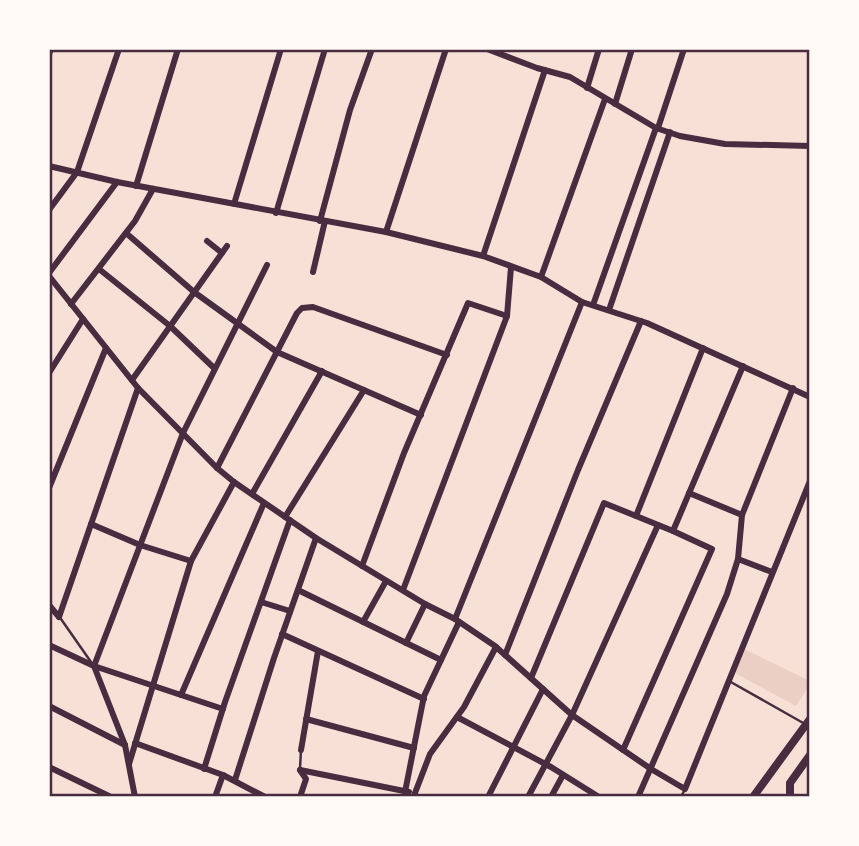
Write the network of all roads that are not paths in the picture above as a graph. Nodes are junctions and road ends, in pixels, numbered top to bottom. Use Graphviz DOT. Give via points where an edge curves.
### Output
graph roads {
  1 [pos="119,49"];
  2 [pos="178,49"];
  3 [pos="281,49"];
  4 [pos="325,49"];
  5 [pos="372,49"];
  6 [pos="446,49"];
  7 [pos="487,49"];
  8 [pos="513,49"];
  9 [pos="599,49"];
  10 [pos="632,49"];
  11 [pos="684,49"];
  12 [pos="510,57"];
  13 [pos="545,70"];
  14 [pos="587,88"];
  15 [pos="605,99"];
  16 [pos="615,104"];
  17 [pos="657,128"];
  18 [pos="670,132"];
  19 [pos="810,146"];
  20 [pos="49,166"];
  21 [pos="77,172"];
  22 [pos="117,182"];
  23 [pos="136,186"];
  24 [pos="153,189"];
  25 [pos="234,204"];
  26 [pos="49,210"];
  27 [pos="276,213"];
  28 [pos="322,221"];
  29 [pos="386,232"];
  30 [pos="126,233"];
  31 [pos="207,241"];
  32 [pos="227,246"];
  33 [pos="222,253"];
  34 [pos="483,256"];
  35 [pos="267,265"];
  36 [pos="511,267"];
  37 [pos="99,269"];
  38 [pos="313,272"];
  39 [pos="49,275"];
  40 [pos="541,277"];
  41 [pos="194,292"];
  42 [pos="582,302"];
  43 [pos="71,304"];
  44 [pos="593,305"];
  45 [pos="609,310"];
  46 [pos="507,316"];
  47 [pos="83,319"];
  48 [pos="641,321"];
  49 [pos="239,325"];
  50 [pos="170,326"];
  51 [pos="106,348"];
  52 [pos="703,348"];
  53 [pos="277,352"];
  54 [pos="447,355"];
  55 [pos="743,366"];
  56 [pos="214,368"];
  57 [pos="321,372"];
  58 [pos="49,373"];
  59 [pos="132,380"];
  60 [pos="138,388"];
  61 [pos="793,388"];
  62 [pos="364,390"];
  63 [pos="810,397"];
  64 [pos="421,415"];
  65 [pos="183,433"];
  66 [pos="217,468"];
  67 [pos="810,481"];
  68 [pos="234,482"];
  69 [pos="49,488"];
  70 [pos="689,493"];
  71 [pos="252,494"];
  72 [pos="264,503"];
  73 [pos="742,514"];
  74 [pos="636,516"];
  75 [pos="287,519"];
  76 [pos="91,524"];
  77 [pos="658,524"];
  78 [pos="673,531"];
  79 [pos="316,538"];
  80 [pos="140,545"];
  81 [pos="738,559"];
  82 [pos="191,561"];
  83 [pos="362,566"];
  84 [pos="772,572"];
  85 [pos="386,581"];
  86 [pos="298,590"];
  87 [pos="403,590"];
  88 [pos="261,602"];
  89 [pos="425,604"];
  90 [pos="49,605"];
  91 [pos="290,611"];
  92 [pos="59,617"];
  93 [pos="457,620"];
  94 [pos="363,622"];
  95 [pos="282,634"];
  96 [pos="406,643"];
  97 [pos="49,645"];
  98 [pos="496,647"];
  99 [pos="318,651"];
  100 [pos="505,655"];
  101 [pos="441,660"];
  102 [pos="94,666"];
  103 [pos="531,678"];
  104 [pos="727,680"];
  105 [pos="152,687"];
  106 [pos="543,689"];
  107 [pos="181,695"];
  108 [pos="424,699"];
  109 [pos="49,706"];
  110 [pos="223,709"];
  111 [pos="572,715"];
  112 [pos="457,717"];
  113 [pos="306,719"];
  114 [pos="808,722"];
  115 [pos="135,743"];
  116 [pos="125,745"];
  117 [pos="414,748"];
  118 [pos="513,748"];
  119 [pos="301,750"];
  120 [pos="623,750"];
  121 [pos="810,755"];
  122 [pos="544,764"];
  123 [pos="49,767"];
  124 [pos="128,768"];
  125 [pos="204,769"];
  126 [pos="651,769"];
  127 [pos="300,770"];
  128 [pos="223,775"];
  129 [pos="563,775"];
  130 [pos="235,780"];
  131 [pos="685,789"];
  132 [pos="405,792"];
  133 [pos="252,794"];
  134 [pos="415,795"];
  135 [pos="597,796"];
  136 [pos="111,797"];
  137 [pos="135,797"];
  138 [pos="215,797"];
  139 [pos="265,797"];
  140 [pos="300,797"];
  141 [pos="488,797"];
  142 [pos="528,797"];
  143 [pos="551,797"];
  144 [pos="638,797"];
  145 [pos="681,797"];
  146 [pos="753,797"];
  147 [pos="790,797"];
  1 -- 21 [label="street"];
  2 -- 23 [label="street"];
  3 -- 25 [label="street"];
  4 -- 27 [label="street"];
  5 -- 28 [label="street" via="350,110"];
  6 -- 29 [label="street"];
  7 -- 12 [label="street"];
  8 -- 12 [label="street"];
  9 -- 14 [label="street"];
  10 -- 16 [label="street"];
  11 -- 17 [label="street"];
  12 -- 13 [label="street"];
  13 -- 14 [label="street"];
  13 -- 34 [label="street"];
  14 -- 15 [label="street"];
  15 -- 16 [label="street"];
  15 -- 40 [label="street"];
  16 -- 17 [label="street"];
  17 -- 18 [label="street"];
  17 -- 44 [label="street"];
  18 -- 19 [label="street" via="725,144"];
  18 -- 45 [label="street"];
  20 -- 21 [label="street"];
  21 -- 22 [label="street"];
  21 -- 26 [label="street"];
  22 -- 23 [label="street"];
  22 -- 39 [label="street"];
  23 -- 24 [label="street"];
  24 -- 25 [label="street"];
  24 -- 30 [label="street"];
  25 -- 27 [label="street"];
  27 -- 28 [label="street"];
  28 -- 29 [label="street"];
  28 -- 38 [label="street"];
  29 -- 34 [label="street"];
  30 -- 37 [label="street"];
  30 -- 41 [label="street"];
  31 -- 33 [label="street"];
  32 -- 33 [label="street"];
  33 -- 41 [label="street"];
  34 -- 36 [label="street"];
  35 -- 49 [label="street"];
  36 -- 40 [label="street"];
  36 -- 46 [label="street"];
  37 -- 43 [label="street"];
  37 -- 50 [label="street"];
  39 -- 43 [label="street"];
  40 -- 42 [label="street"];
  41 -- 49 [label="street"];
  41 -- 50 [label="street"];
  42 -- 44 [label="street"];
  42 -- 93 [label="street"];
  43 -- 47 [label="street"];
  44 -- 45 [label="street"];
  45 -- 48 [label="street"];
  46 -- 54 [label="street" via="468,303"];
  46 -- 87 [label="street"];
  47 -- 51 [label="street"];
  47 -- 58 [label="street"];
  48 -- 52 [label="street"];
  48 -- 100 [label="street"];
  49 -- 53 [label="street"];
  49 -- 56 [label="street"];
  50 -- 56 [label="street"];
  50 -- 59 [label="street"];
  51 -- 59 [label="street"];
  51 -- 69 [label="street"];
  52 -- 55 [label="street"];
  52 -- 74 [label="street"];
  53 -- 54 [label="street" via="296,313 313,307"];
  53 -- 57 [label="street"];
  53 -- 66 [label="street"];
  54 -- 64 [label="street"];
  55 -- 61 [label="street"];
  55 -- 70 [label="street"];
  56 -- 65 [label="street"];
  57 -- 62 [label="street"];
  57 -- 71 [label="street"];
  59 -- 60 [label="street"];
  60 -- 65 [label="street"];
  60 -- 76 [label="street"];
  61 -- 63 [label="street"];
  61 -- 73 [label="street"];
  62 -- 64 [label="street"];
  62 -- 75 [label="street"];
  64 -- 83 [label="street"];
  65 -- 66 [label="street"];
  65 -- 80 [label="street"];
  66 -- 68 [label="street"];
  67 -- 84 [label="street"];
  68 -- 71 [label="street"];
  68 -- 82 [label="street"];
  70 -- 73 [label="street"];
  70 -- 78 [label="street"];
  71 -- 72 [label="street"];
  72 -- 75 [label="street"];
  72 -- 107 [label="street"];
  73 -- 81 [label="street"];
  74 -- 77 [label="street"];
  74 -- 103 [label="street" via="604,503"];
  75 -- 79 [label="street"];
  75 -- 88 [label="street"];
  76 -- 80 [label="street"];
  76 -- 92 [label="street"];
  77 -- 78 [label="street"];
  77 -- 111 [label="street"];
  78 -- 120 [label="street" via="712,550"];
  79 -- 83 [label="street"];
  79 -- 86 [label="street"];
  80 -- 82 [label="street"];
  80 -- 102 [label="street"];
  81 -- 84 [label="street"];
  81 -- 126 [label="street"];
  82 -- 105 [label="street"];
  83 -- 85 [label="street"];
  84 -- 104 [label="street"];
  85 -- 87 [label="street"];
  85 -- 94 [label="street"];
  86 -- 91 [label="street"];
  86 -- 94 [label="street"];
  87 -- 89 [label="street"];
  88 -- 91 [label="street"];
  88 -- 110 [label="street"];
  89 -- 93 [label="street"];
  89 -- 96 [label="street"];
  90 -- 92 [label="street"];
  91 -- 95 [label="street"];
  92 -- 102 [label="lane"];
  93 -- 98 [label="street"];
  93 -- 101 [label="street"];
  94 -- 96 [label="street"];
  95 -- 99 [label="street"];
  95 -- 130 [label="street"];
  96 -- 101 [label="street"];
  97 -- 102 [label="street"];
  98 -- 100 [label="street"];
  98 -- 112 [label="street"];
  99 -- 108 [label="street"];
  99 -- 113 [label="street"];
  100 -- 103 [label="street"];
  101 -- 108 [label="street"];
  102 -- 105 [label="street"];
  102 -- 116 [label="street"];
  103 -- 106 [label="street"];
  104 -- 114 [label="lane"];
  104 -- 131 [label="street"];
  105 -- 107 [label="street"];
  105 -- 115 [label="street"];
  106 -- 111 [label="street"];
  106 -- 118 [label="street"];
  107 -- 110 [label="street"];
  108 -- 117 [label="street"];
  109 -- 116 [label="street"];
  110 -- 125 [label="street"];
  111 -- 120 [label="street"];
  111 -- 122 [label="street"];
  112 -- 118 [label="street"];
  112 -- 134 [label="street" via="430,754"];
  113 -- 117 [label="street"];
  113 -- 119 [label="street"];
  114 -- 146 [label="street"];
  115 -- 124 [label="street"];
  115 -- 125 [label="street"];
  116 -- 124 [label="street"];
  117 -- 132 [label="street"];
  118 -- 122 [label="street"];
  118 -- 141 [label="street"];
  119 -- 127 [label="lane"];
  120 -- 126 [label="street"];
  121 -- 147 [label="street" via="790,783"];
  122 -- 129 [label="street"];
  122 -- 142 [label="street"];
  123 -- 136 [label="street"];
  124 -- 137 [label="street"];
  125 -- 128 [label="street"];
  126 -- 131 [label="street"];
  126 -- 144 [label="street"];
  127 -- 132 [label="street"];
  127 -- 140 [label="street" via="306,779"];
  128 -- 130 [label="street"];
  128 -- 138 [label="street"];
  129 -- 135 [label="street"];
  129 -- 143 [label="street"];
  130 -- 133 [label="street"];
  131 -- 145 [label="lane"];
  132 -- 134 [label="street"];
  133 -- 139 [label="street"];
}
